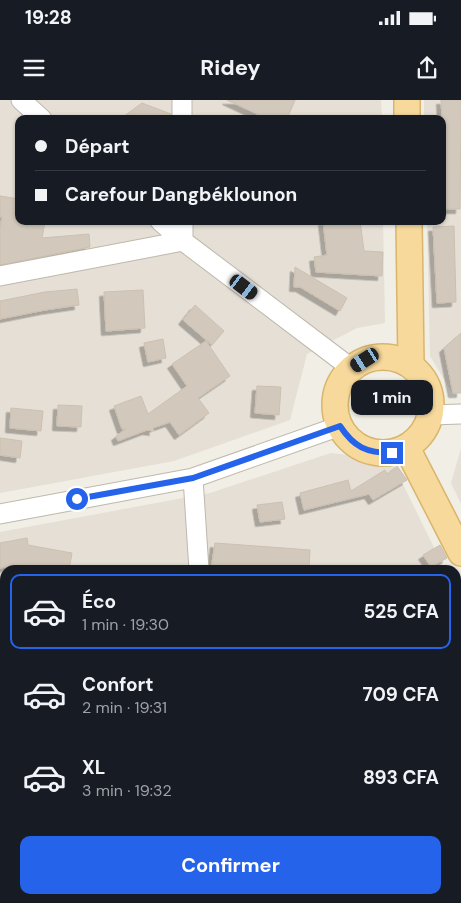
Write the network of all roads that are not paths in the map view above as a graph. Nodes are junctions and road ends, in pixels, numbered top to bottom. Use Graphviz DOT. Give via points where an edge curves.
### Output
graph roads {
  1 [pos="21,100"];
  2 [pos="182,100"];
  3 [pos="407,100"];
  4 [pos="38,115"];
  5 [pos="182,115"];
  6 [pos="407,115"];
  7 [pos="165,225"];
  8 [pos="183,225"];
  9 [pos="409,225"];
  10 [pos="183,241"];
  11 [pos="0,276"];
  12 [pos="411,364"];
  13 [pos="351,368"];
  14 [pos="461,414"];
  15 [pos="431,415"];
  16 [pos="340,426"];
  17 [pos="407,448"];
  18 [pos="193,478"];
  19 [pos="0,514"];
  20 [pos="461,553"];
  21 [pos="199,565"];
  1 -- 4 [label="street"];
  2 -- 5 [label="street"];
  3 -- 6 [label="main road"];
  7 -- 10 [label="street"];
  8 -- 10 [label="street"];
  9 -- 12 [label="main road"];
  10 -- 11 [label="street"];
  10 -- 13 [label="street"];
  12 -- 13 [label="main road" via="380,356"];
  12 -- 15 [label="main road" via="428,387"];
  13 -- 16 [label="main road" via="336,395"];
  14 -- 15 [label="street"];
  15 -- 17 [label="main road" via="422,434"];
  16 -- 17 [label="main road" via="349,439 376,453 392,453"];
  16 -- 18 [label="street"];
  17 -- 20 [label="main road"];
  18 -- 19 [label="street"];
  18 -- 21 [label="street"];
}
